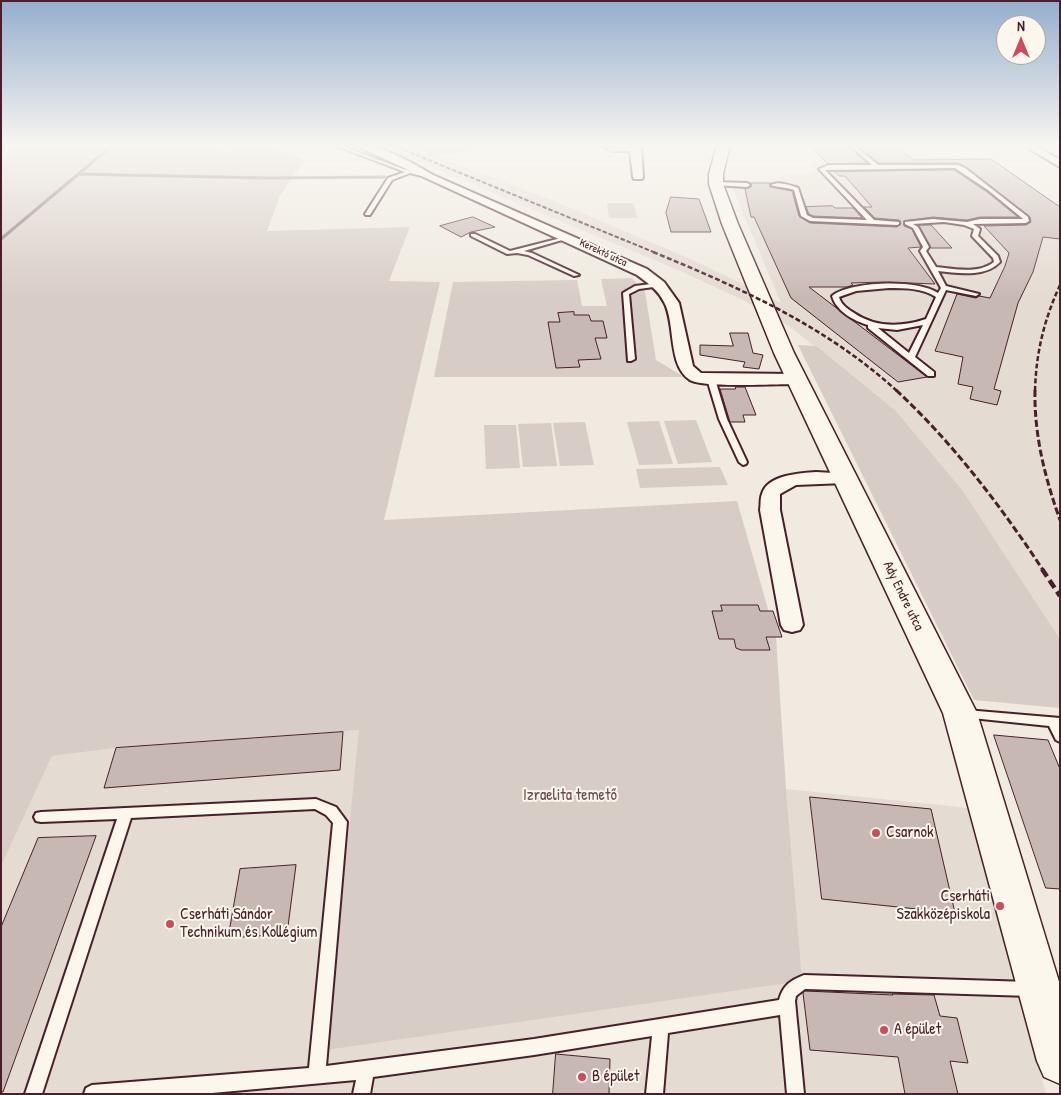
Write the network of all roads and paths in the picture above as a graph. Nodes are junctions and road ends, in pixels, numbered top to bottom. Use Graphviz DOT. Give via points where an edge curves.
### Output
graph roads {
  1 [pos="379,196"];
  2 [pos="472,196"];
  3 [pos="720,196"];
  4 [pos="798,196"];
  5 [pos="847,196"];
  6 [pos="998,196"];
  7 [pos="368,214"];
  8 [pos="872,222"];
  9 [pos="897,223"];
  10 [pos="969,223"];
  11 [pos="473,235"];
  12 [pos="567,237"];
  13 [pos="517,251"];
  14 [pos="933,270"];
  15 [pos="576,275"];
  16 [pos="659,285"];
  17 [pos="944,288"];
  18 [pos="976,294"];
  19 [pos="940,298"];
  20 [pos="929,320"];
  21 [pos="866,323"];
  22 [pos="911,357"];
  23 [pos="631,359"];
  24 [pos="931,374"];
  25 [pos="711,379"];
  26 [pos="797,379"];
  27 [pos="744,462"];
  28 [pos="845,478"];
  29 [pos="792,625"];
  30 [pos="960,714"];
  31 [pos="1057,723"];
  32 [pos="1060,737"];
  33 [pos="126,813"];
  34 [pos="41,817"];
  35 [pos="1039,988"];
  36 [pos="787,1006"];
  37 [pos="661,1026"];
  38 [pos="1060,1061"];
  39 [pos="366,1070"];
  40 [pos="317,1076"];
  41 [pos="33,1094"];
  42 [pos="92,1094"];
  43 [pos="361,1094"];
  44 [pos="654,1094"];
  45 [pos="796,1094"];
  1 -- 7 [label="lane"];
  2 -- 12 [label="street, Kerektó utca"];
  3 -- 26 [label="street, Ady Endre utca"];
  4 -- 8 [label="lane" via="807,219"];
  5 -- 8 [label="lane"];
  6 -- 10 [label="lane" via="1027,219"];
  8 -- 9 [label="lane"];
  10 -- 14 [label="lane" via="908,223 916,228"];
  10 -- 14 [label="lane" via="977,229 976,236 997,262 993,267 969,271"];
  11 -- 13 [label="lane" via="510,253"];
  12 -- 13 [label="lane"];
  12 -- 16 [label="street, Kerektó utca" via="633,267"];
  13 -- 15 [label="lane"];
  14 -- 17 [label="lane"];
  16 -- 23 [label="lane" via="637,287 626,292"];
  16 -- 25 [label="street, Kerektó utca" via="672,303 686,367 696,376"];
  17 -- 18 [label="lane"];
  17 -- 19 [label="lane"];
  19 -- 20 [label="lane"];
  19 -- 21 [label="lane" via="932,290 903,287 840,291 835,300"];
  20 -- 21 [label="lane" via="895,328"];
  20 -- 22 [label="lane"];
  21 -- 22 [label="lane"];
  22 -- 24 [label="lane"];
  25 -- 26 [label="street, Kerektó utca"];
  25 -- 27 [label="lane" via="723,419"];
  26 -- 28 [label="street, Ady Endre utca"];
  28 -- 29 [label="street" via="795,481 780,485 771,493 770,510"];
  28 -- 30 [label="street, Ady Endre utca"];
  30 -- 31 [label="lane"];
  30 -- 35 [label="street, Ady Endre utca"];
  31 -- 32 [label="lane"];
  33 -- 34 [label="lane"];
  33 -- 40 [label="lane" via="316,804 330,811 340,822"];
  33 -- 41 [label="lane"];
  35 -- 36 [label="lane" via="1019,990 804,982 789,991"];
  35 -- 38 [label="street, Ady Endre utca"];
  36 -- 37 [label="lane"];
  36 -- 45 [label="lane"];
  37 -- 39 [label="lane"];
  37 -- 44 [label="lane"];
  39 -- 40 [label="lane"];
  39 -- 43 [label="lane"];
  40 -- 42 [label="lane"];
}
